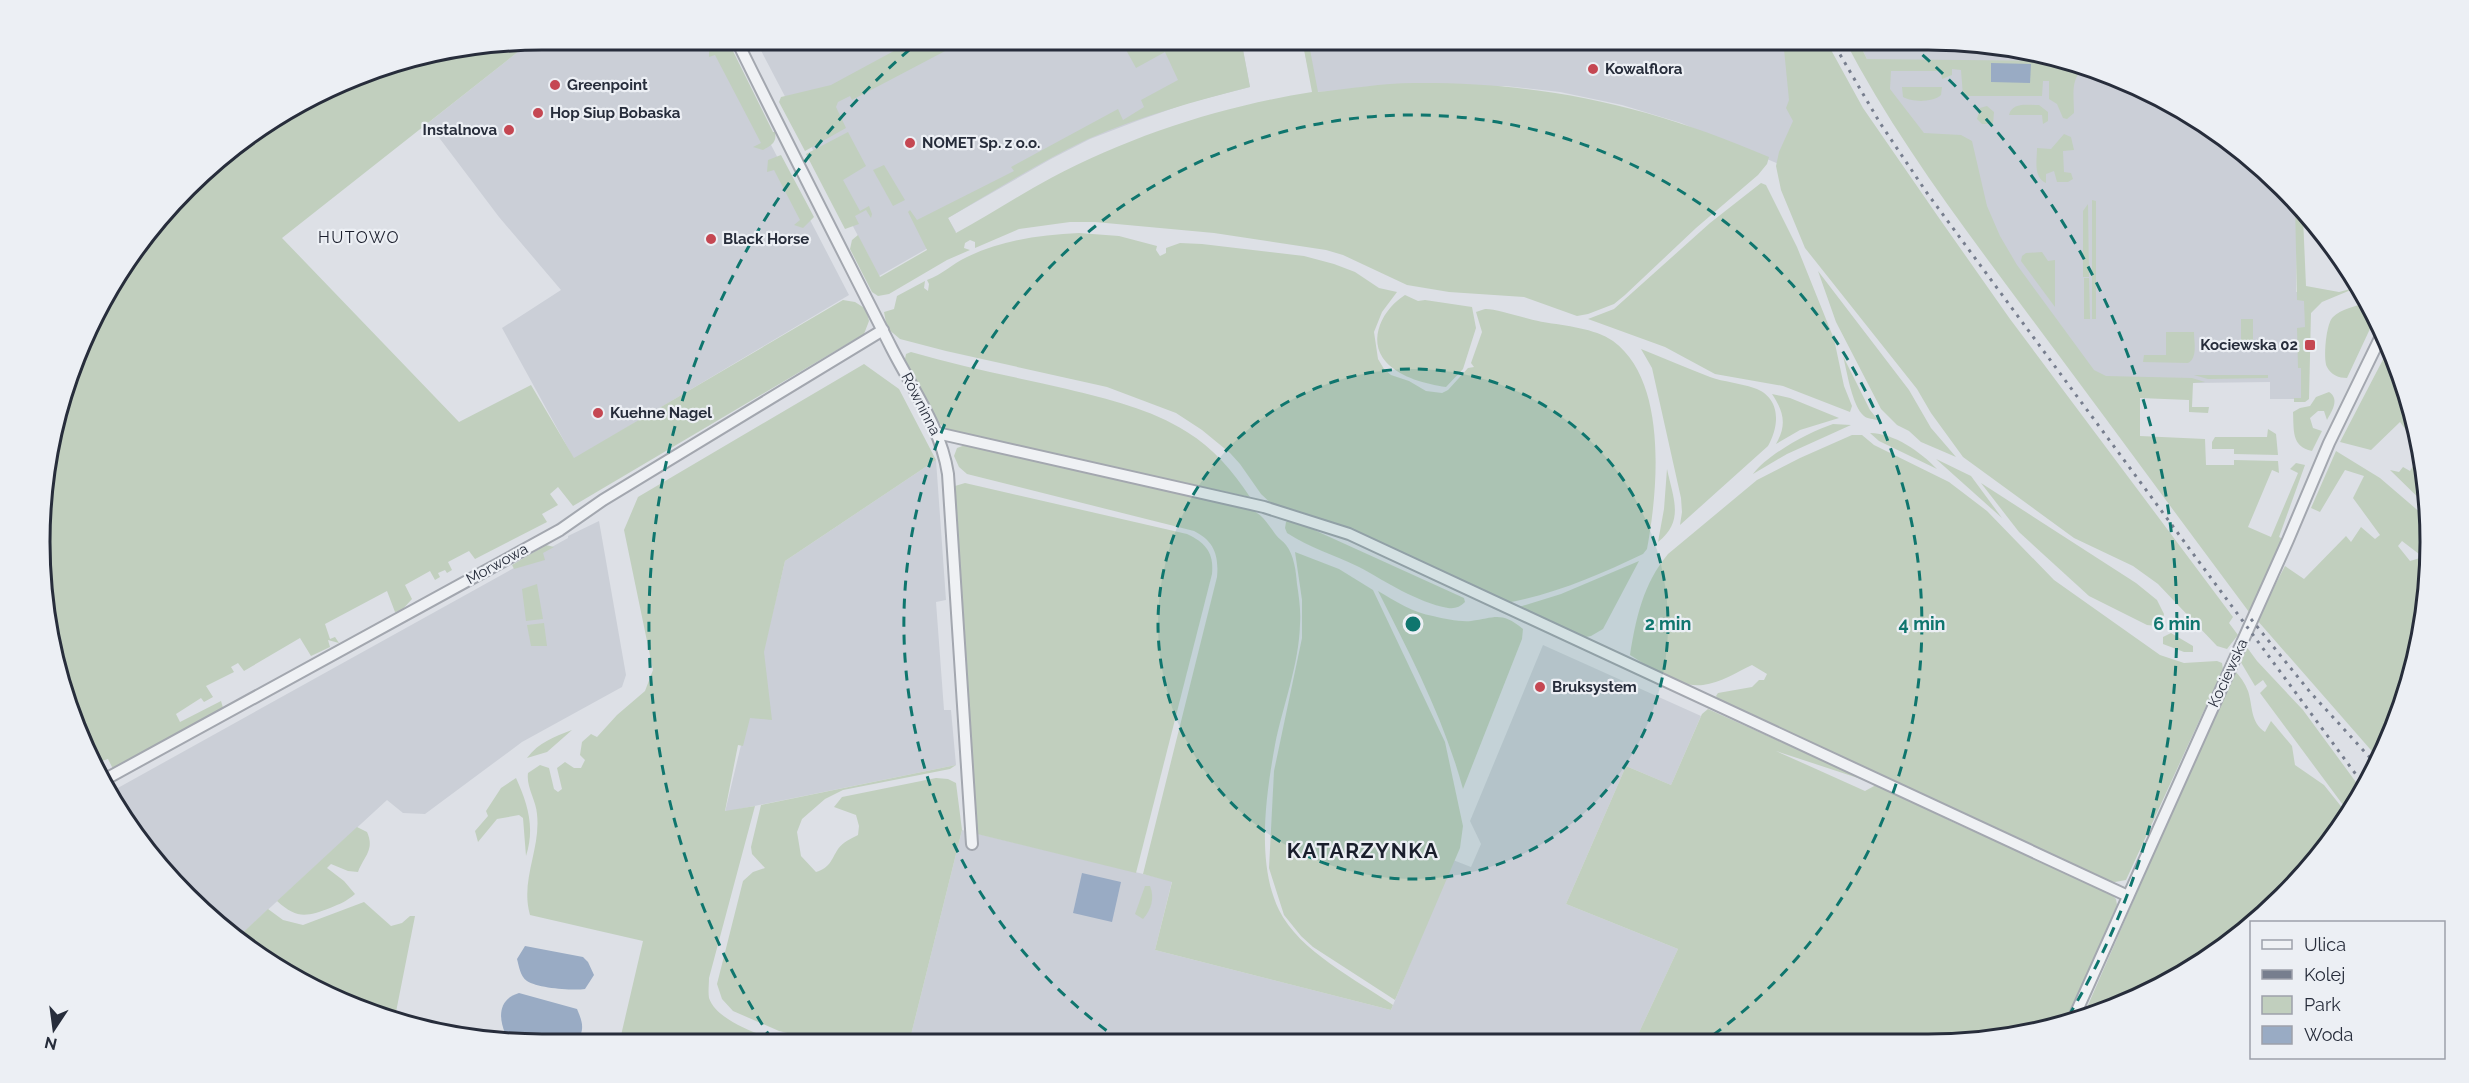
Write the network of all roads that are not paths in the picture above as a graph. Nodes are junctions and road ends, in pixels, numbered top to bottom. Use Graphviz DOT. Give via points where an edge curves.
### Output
graph roads {
  1 [pos="742,50"];
  2 [pos="883,330"];
  3 [pos="2378,344"];
  4 [pos="937,433"];
  5 [pos="109,777"];
  6 [pos="972,844"];
  7 [pos="2128,896"];
  8 [pos="2077,1010"];
  1 -- 2 [label="street, Równinna"];
  2 -- 4 [label="street, Równinna"];
  2 -- 5 [label="street, Morwowa" via="560,530"];
  3 -- 7 [label="street, Kociewska" via="2329,443"];
  4 -- 6 [label="street, Równinna" via="948,474"];
  4 -- 7 [label="street" via="1264,507 1349,534"];
  7 -- 8 [label="street, Kociewska"];
}
